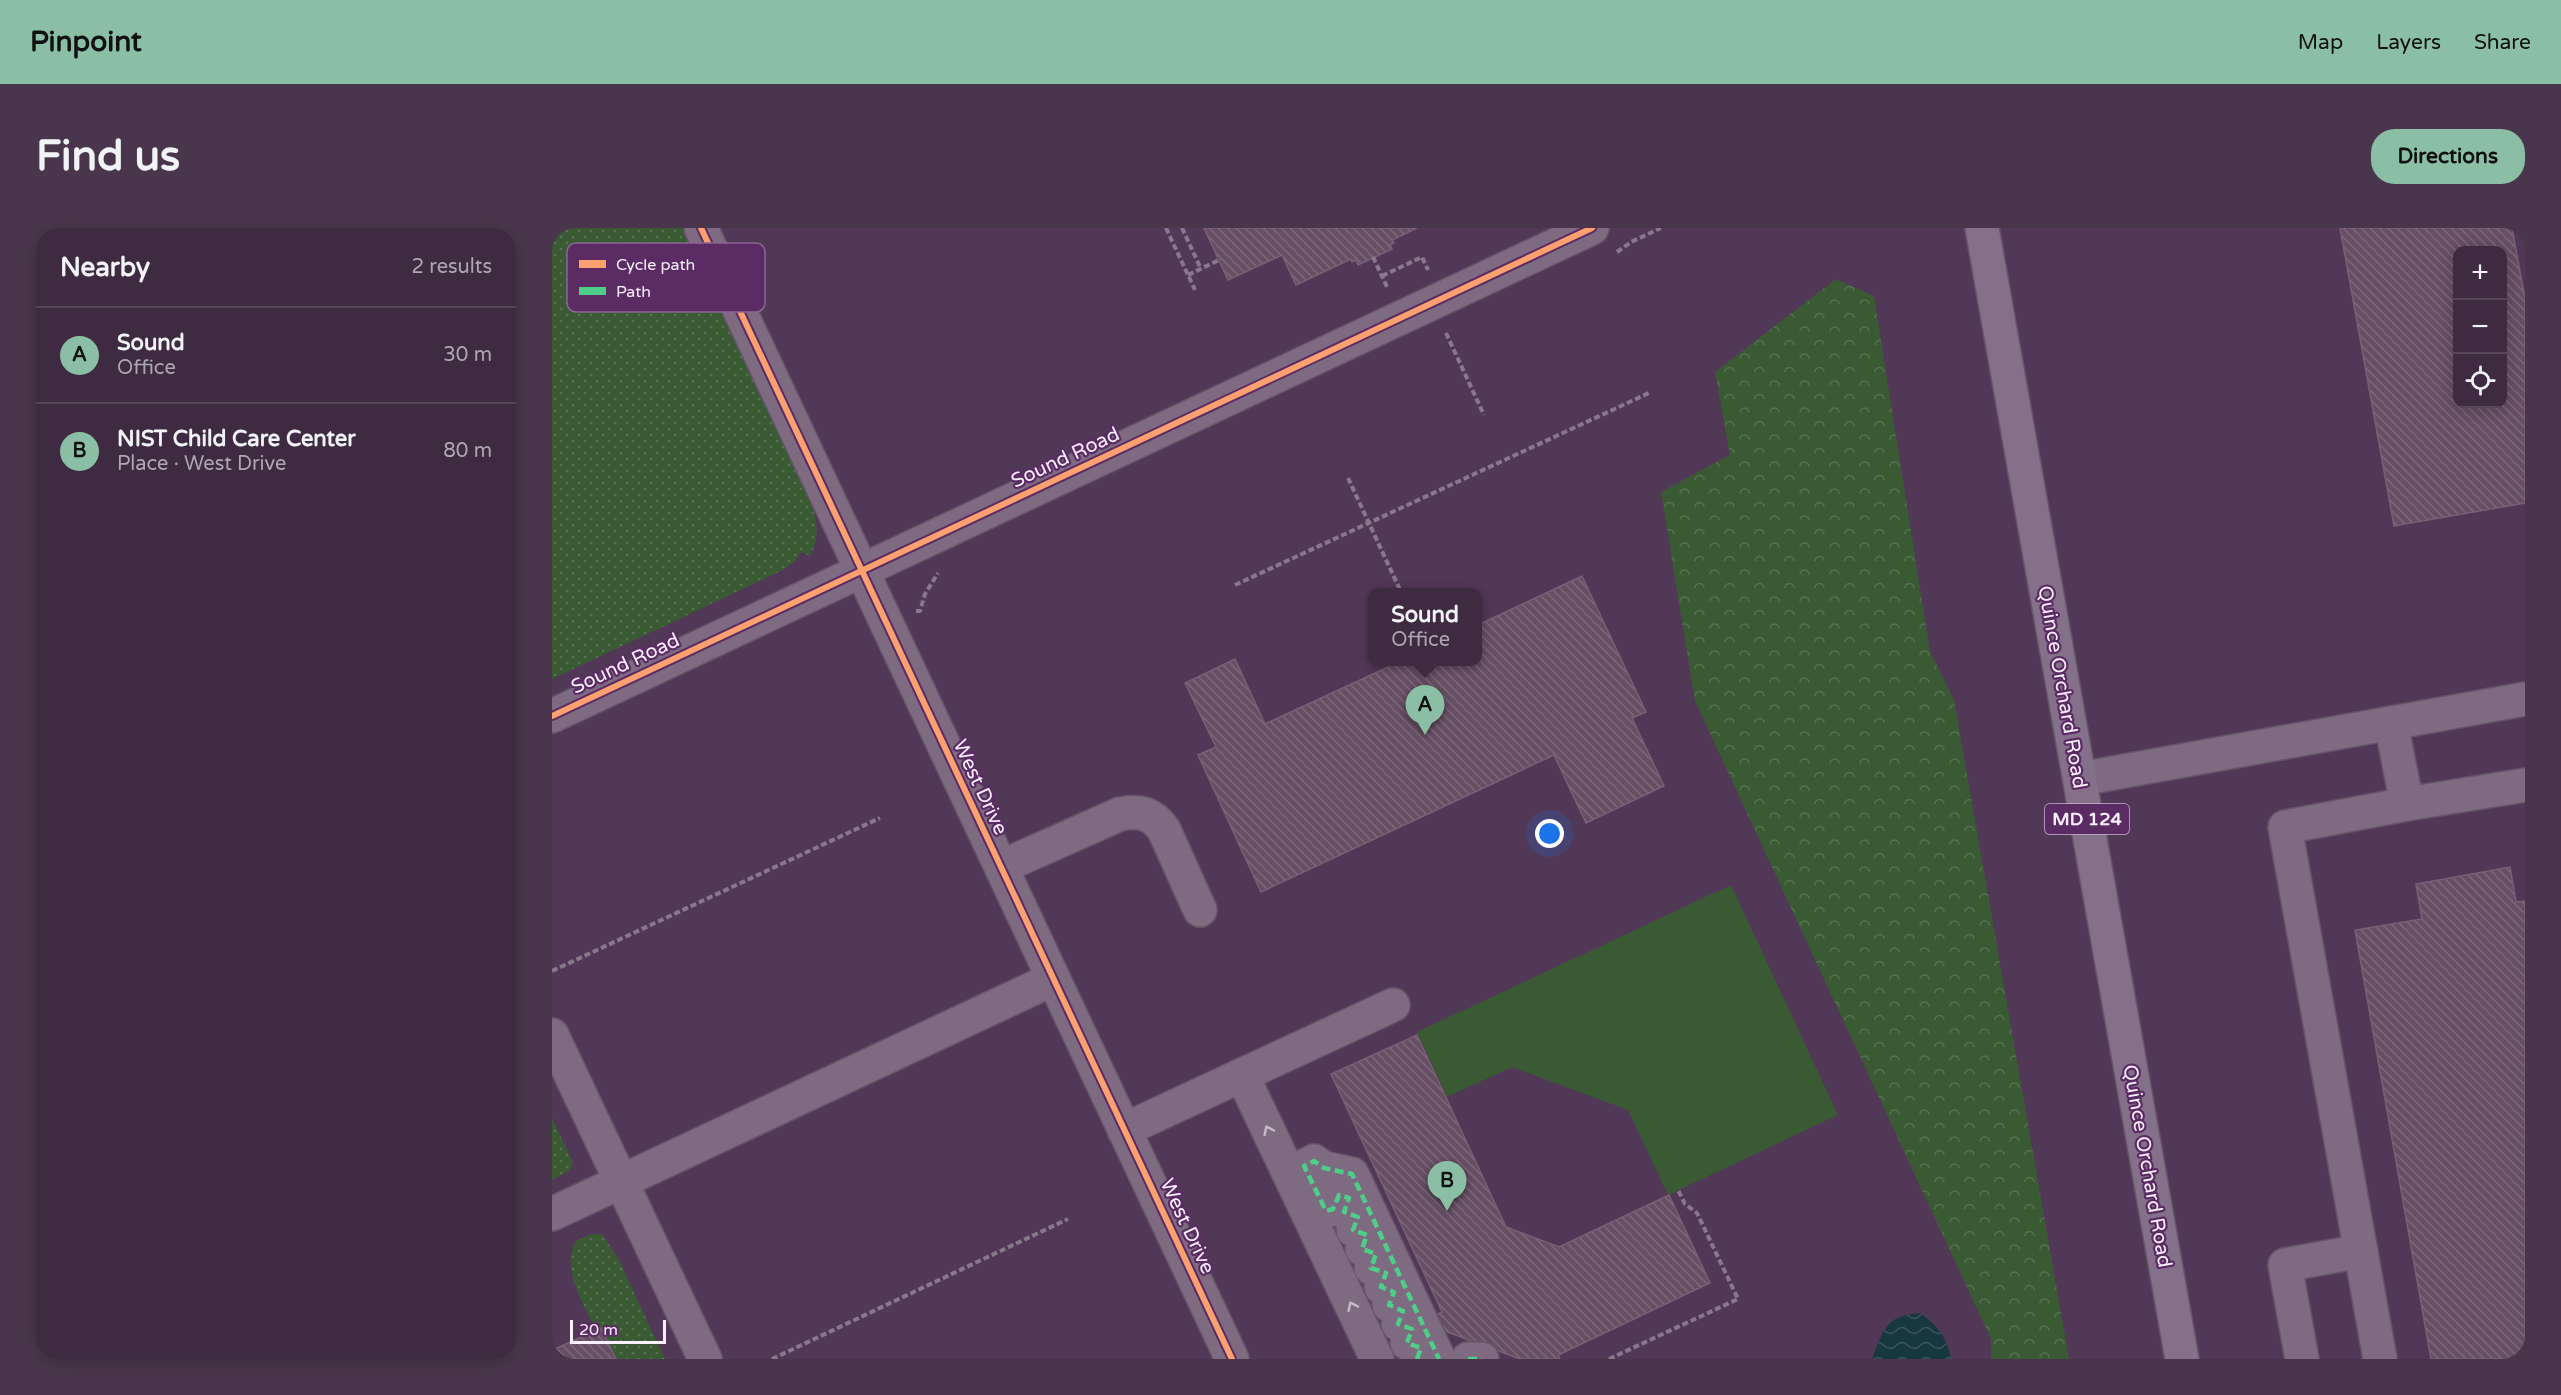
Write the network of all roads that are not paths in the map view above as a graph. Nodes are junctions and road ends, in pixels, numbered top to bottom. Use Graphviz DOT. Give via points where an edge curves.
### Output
graph roads {
  1 [pos="701,228"];
  2 [pos="1592,228"];
  3 [pos="1982,228"];
  4 [pos="708,243"];
  5 [pos="740,312"];
  6 [pos="862,571"];
  7 [pos="2525,699"];
  8 [pos="552,716"];
  9 [pos="2391,723"];
  10 [pos="2080,778"];
  11 [pos="2525,785"];
  12 [pos="2407,804"];
  13 [pos="1001,867"];
  14 [pos="1200,910"];
  15 [pos="1053,979"];
  16 [pos="1392,1005"];
  17 [pos="552,1035"];
  18 [pos="1242,1075"];
  19 [pos="1124,1130"];
  20 [pos="621,1182"];
  21 [pos="552,1214"];
  22 [pos="2361,1251"];
  23 [pos="705,1359"];
  24 [pos="1232,1359"];
  25 [pos="1377,1359"];
  26 [pos="1417,1359"];
  27 [pos="1439,1359"];
  28 [pos="1468,1359"];
  29 [pos="1482,1359"];
  30 [pos="2182,1359"];
  31 [pos="2302,1359"];
  32 [pos="2380,1359"];
  1 -- 4 [label="street, West Drive"];
  2 -- 6 [label="street, Sound Road"];
  3 -- 10 [label="main road, Quince Orchard Road / MD 124"];
  5 -- 6 [label="street, West Drive"];
  6 -- 8 [label="street, Sound Road"];
  6 -- 13 [label="street, West Drive"];
  7 -- 9 [label="street"];
  9 -- 10 [label="street"];
  9 -- 12 [label="street"];
  10 -- 30 [label="main road, Quince Orchard Road / MD 124"];
  11 -- 12 [label="street"];
  12 -- 22 [label="street" via="2285,827"];
  13 -- 14 [label="street" via="1120,814 1146,813 1164,830"];
  13 -- 15 [label="street, West Drive"];
  15 -- 19 [label="street, West Drive"];
  15 -- 20 [label="street"];
  16 -- 18 [label="street"];
  17 -- 20 [label="street"];
  18 -- 19 [label="street"];
  25 -- 18 [label="street, one-way"];
  19 -- 24 [label="street, West Drive"];
  20 -- 21 [label="street"];
  20 -- 23 [label="street"];
  22 -- 31 [label="street" via="2285,1265"];
  22 -- 32 [label="street"];
  26 -- 27 [label="street" via="1421,1348 1407,1343 1413,1329 1398,1324 1403,1311 1389,1305 1395,1292 1381,1287 1386,1273 1371,1268 1376,1254 1362,1249 1367,1235 1353,1230 1358,1217 1344,1212 1349,1198 1339,1195 1333,1209 1326,1211 1304,1166 1314,1161 1324,1168 1352,1174"];
  28 -- 29 [label="street"];
}
